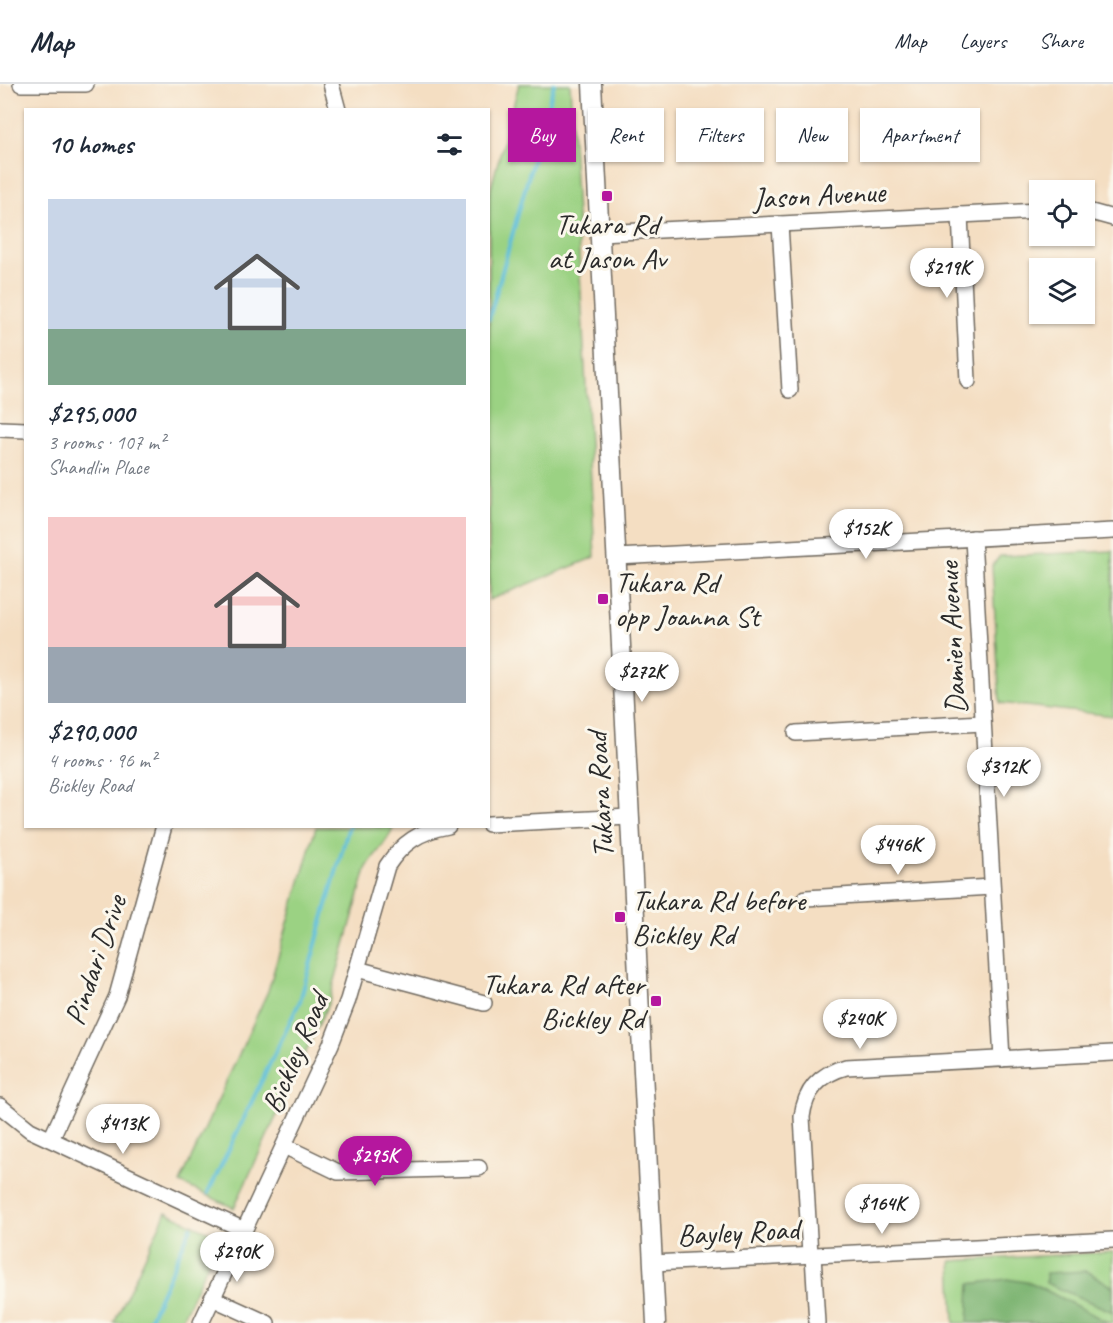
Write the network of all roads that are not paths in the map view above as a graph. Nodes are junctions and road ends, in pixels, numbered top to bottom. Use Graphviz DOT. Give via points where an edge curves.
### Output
graph roads {
  1 [pos="21,84"];
  2 [pos="86,84"];
  3 [pos="331,84"];
  4 [pos="592,84"];
  5 [pos="337,108"];
  6 [pos="1029,212"];
  7 [pos="1095,213"];
  8 [pos="960,215"];
  9 [pos="1113,218"];
  10 [pos="780,224"];
  11 [pos="600,233"];
  12 [pos="968,381"];
  13 [pos="790,390"];
  14 [pos="0,429"];
  15 [pos="24,430"];
  16 [pos="1113,531"];
  17 [pos="973,538"];
  18 [pos="617,557"];
  19 [pos="983,723"];
  20 [pos="795,733"];
  21 [pos="629,817"];
  22 [pos="490,824"];
  23 [pos="163,828"];
  24 [pos="433,828"];
  25 [pos="418,830"];
  26 [pos="992,887"];
  27 [pos="807,898"];
  28 [pos="357,969"];
  29 [pos="484,1003"];
  30 [pos="1113,1053"];
  31 [pos="1002,1059"];
  32 [pos="1,1109"];
  33 [pos="51,1139"];
  34 [pos="284,1146"];
  35 [pos="479,1168"];
  36 [pos="243,1230"];
  37 [pos="1113,1240"];
  38 [pos="812,1255"];
  39 [pos="653,1263"];
  40 [pos="212,1298"];
  41 [pos="201,1323"];
  42 [pos="267,1323"];
  43 [pos="656,1323"];
  44 [pos="817,1323"];
  1 -- 2 [label="street"];
  3 -- 5 [label="street"];
  4 -- 11 [label="street, Tukara Road"];
  6 -- 8 [label="street, Jason Avenue"];
  7 -- 9 [label="street"];
  8 -- 10 [label="street, Jason Avenue"];
  8 -- 12 [label="street"];
  10 -- 11 [label="street, Jason Avenue"];
  10 -- 13 [label="street"];
  11 -- 18 [label="street, Tukara Road"];
  14 -- 15 [label="street"];
  16 -- 17 [label="street"];
  17 -- 18 [label="street"];
  17 -- 19 [label="street, Damien Avenue"];
  18 -- 21 [label="street, Tukara Road"];
  19 -- 20 [label="street"];
  19 -- 26 [label="street, Damien Avenue"];
  21 -- 22 [label="street"];
  21 -- 39 [label="street, Tukara Road"];
  23 -- 33 [label="street, Pindari Drive" via="117,996"];
  24 -- 25 [label="street, Bickley Road"];
  25 -- 28 [label="street, Bickley Road" via="383,876"];
  26 -- 27 [label="street"];
  26 -- 31 [label="street, Damien Avenue"];
  28 -- 29 [label="street"];
  28 -- 34 [label="street, Bickley Road" via="331,1044"];
  30 -- 31 [label="street"];
  31 -- 38 [label="street" via="817,1071 802,1117"];
  32 -- 33 [label="street" via="30,1130"];
  33 -- 36 [label="street"];
  34 -- 35 [label="street" via="338,1172"];
  34 -- 36 [label="street, Bickley Road"];
  36 -- 40 [label="street, Bickley Road"];
  37 -- 38 [label="street, Bayley Road"];
  38 -- 39 [label="street, Bayley Road"];
  38 -- 44 [label="street"];
  39 -- 43 [label="street, Tukara Road"];
  40 -- 41 [label="street, Bickley Road"];
  40 -- 42 [label="street"];
}
